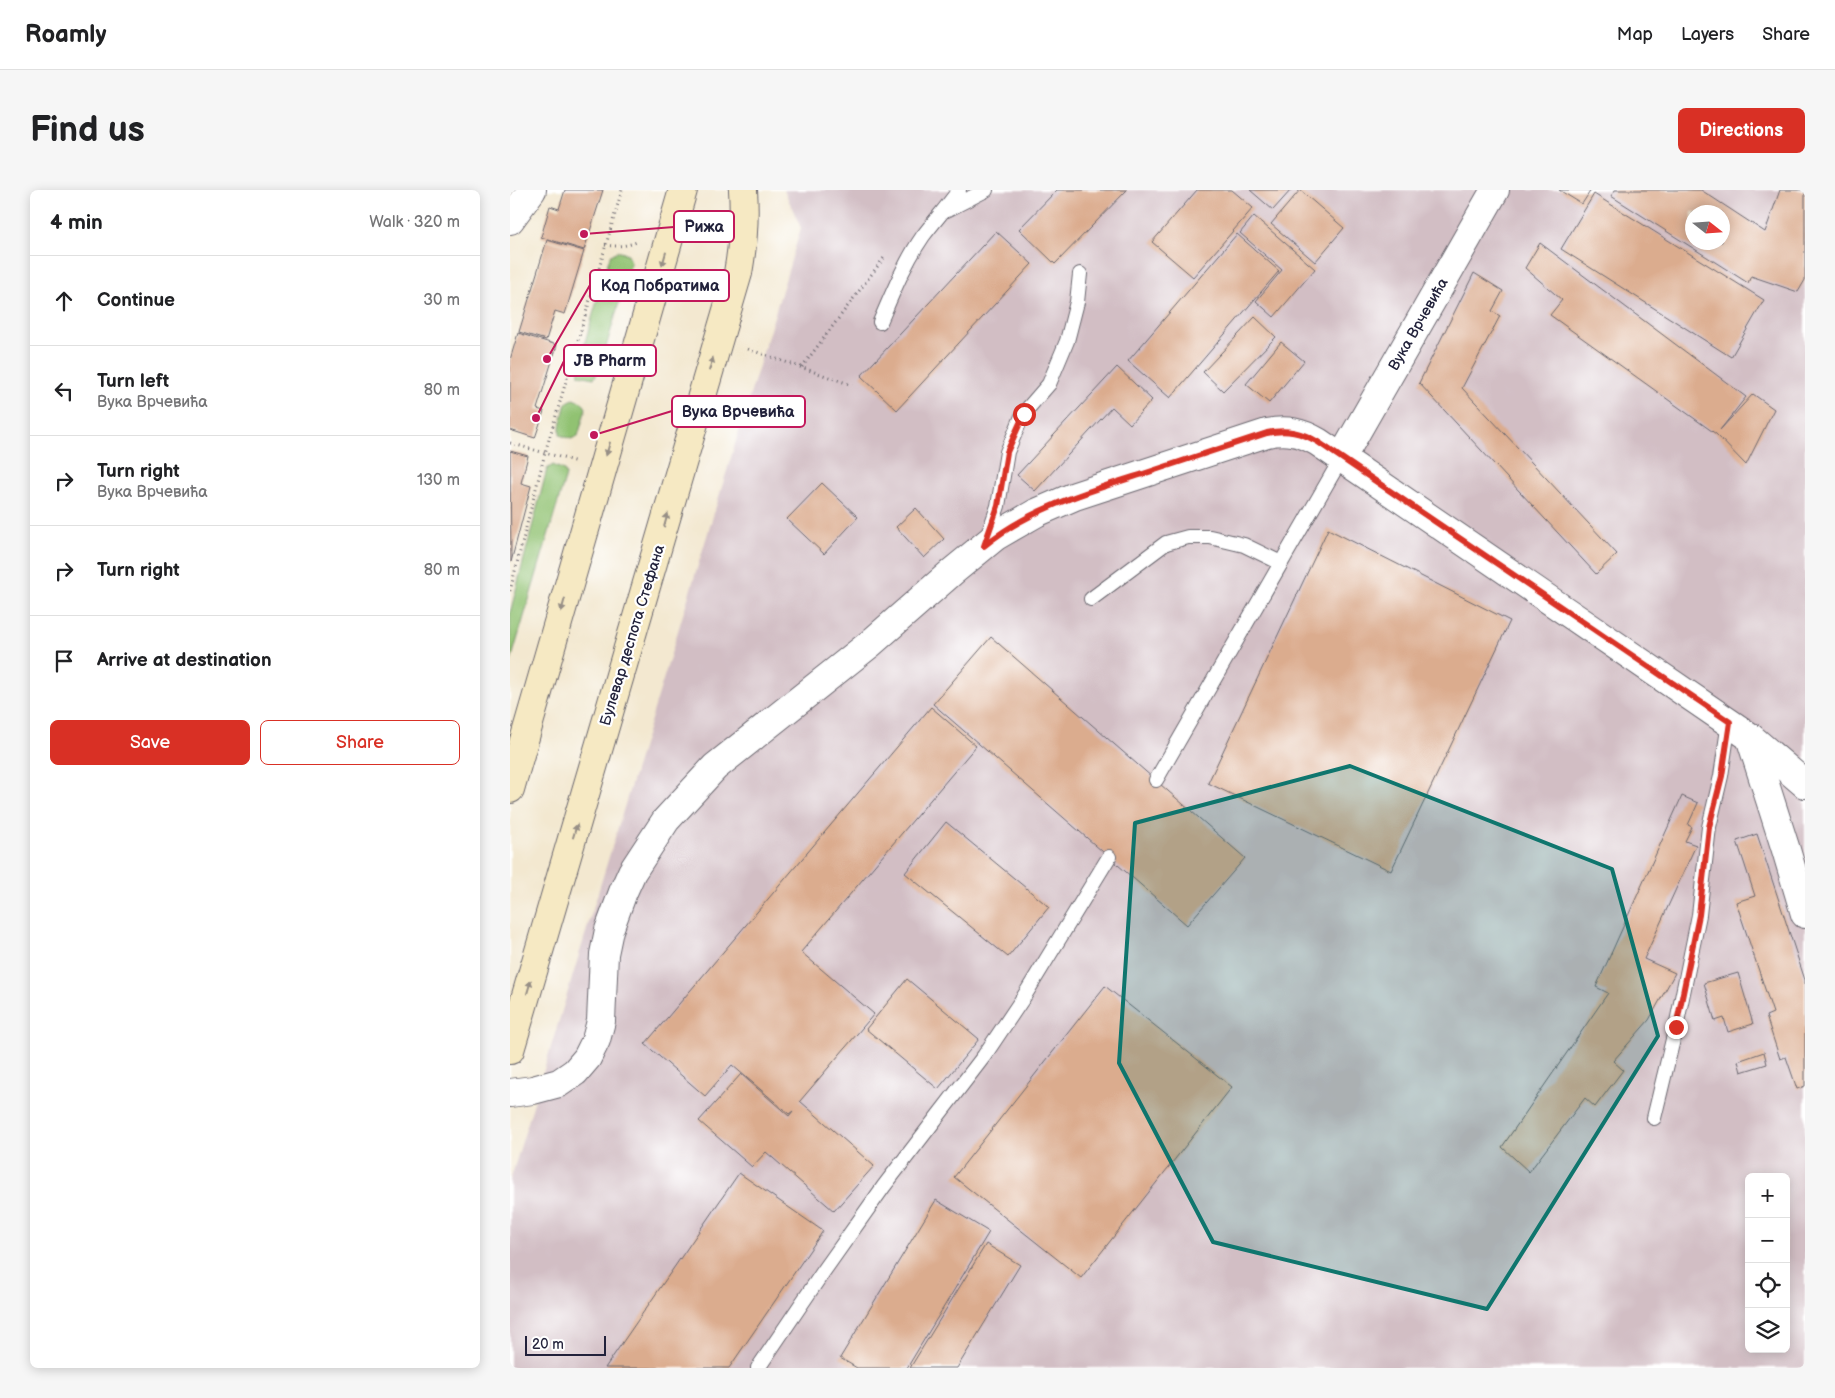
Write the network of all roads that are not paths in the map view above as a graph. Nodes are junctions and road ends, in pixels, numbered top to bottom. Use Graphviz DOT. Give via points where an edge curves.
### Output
graph roads {
  1 [pos="532,190"];
  2 [pos="684,190"];
  3 [pos="730,190"];
  4 [pos="743,190"];
  5 [pos="959,190"];
  6 [pos="986,190"];
  7 [pos="1495,190"];
  8 [pos="940,213"];
  9 [pos="744,218"];
  10 [pos="510,220"];
  11 [pos="1080,274"];
  12 [pos="880,322"];
  13 [pos="1341,459"];
  14 [pos="984,546"];
  15 [pos="1281,563"];
  16 [pos="1091,599"];
  17 [pos="1740,729"];
  18 [pos="1156,780"];
  19 [pos="1805,784"];
  20 [pos="510,789"];
  21 [pos="1109,857"];
  22 [pos="1805,914"];
  23 [pos="510,1050"];
  24 [pos="510,1093"];
  25 [pos="1654,1118"];
  26 [pos="758,1368"];
  1 -- 10 [label="street"];
  2 -- 20 [label="main road, one-way"];
  3 -- 9 [label="main road"];
  4 -- 9 [label="main road, Булевар деспота Стефана"];
  5 -- 8 [label="lane"];
  6 -- 8 [label="lane"];
  7 -- 13 [label="street, Вука Врчевића"];
  8 -- 12 [label="lane" via="909,258"];
  23 -- 9 [label="main road, Булевар деспота Стефана, one-way" via="728,306 742,250"];
  11 -- 14 [label="lane" via="1067,341 1049,384 1024,414 1007,452 998,506"];
  13 -- 14 [label="street" via="1308,436 1294,431 1267,433 1076,496 1036,513"];
  13 -- 15 [label="lane"];
  13 -- 17 [label="street"];
  14 -- 24 [label="street" via="871,643 715,767 666,820 632,872 609,930 604,954 601,1021 587,1058 559,1083"];
  15 -- 16 [label="lane" via="1244,545 1210,536 1188,537 1166,543"];
  15 -- 18 [label="lane"];
  17 -- 19 [label="street"];
  17 -- 22 [label="street"];
  17 -- 25 [label="lane" via="1722,776 1709,827 1699,915"];
  21 -- 26 [label="lane" via="984,1056 878,1194"];
}
